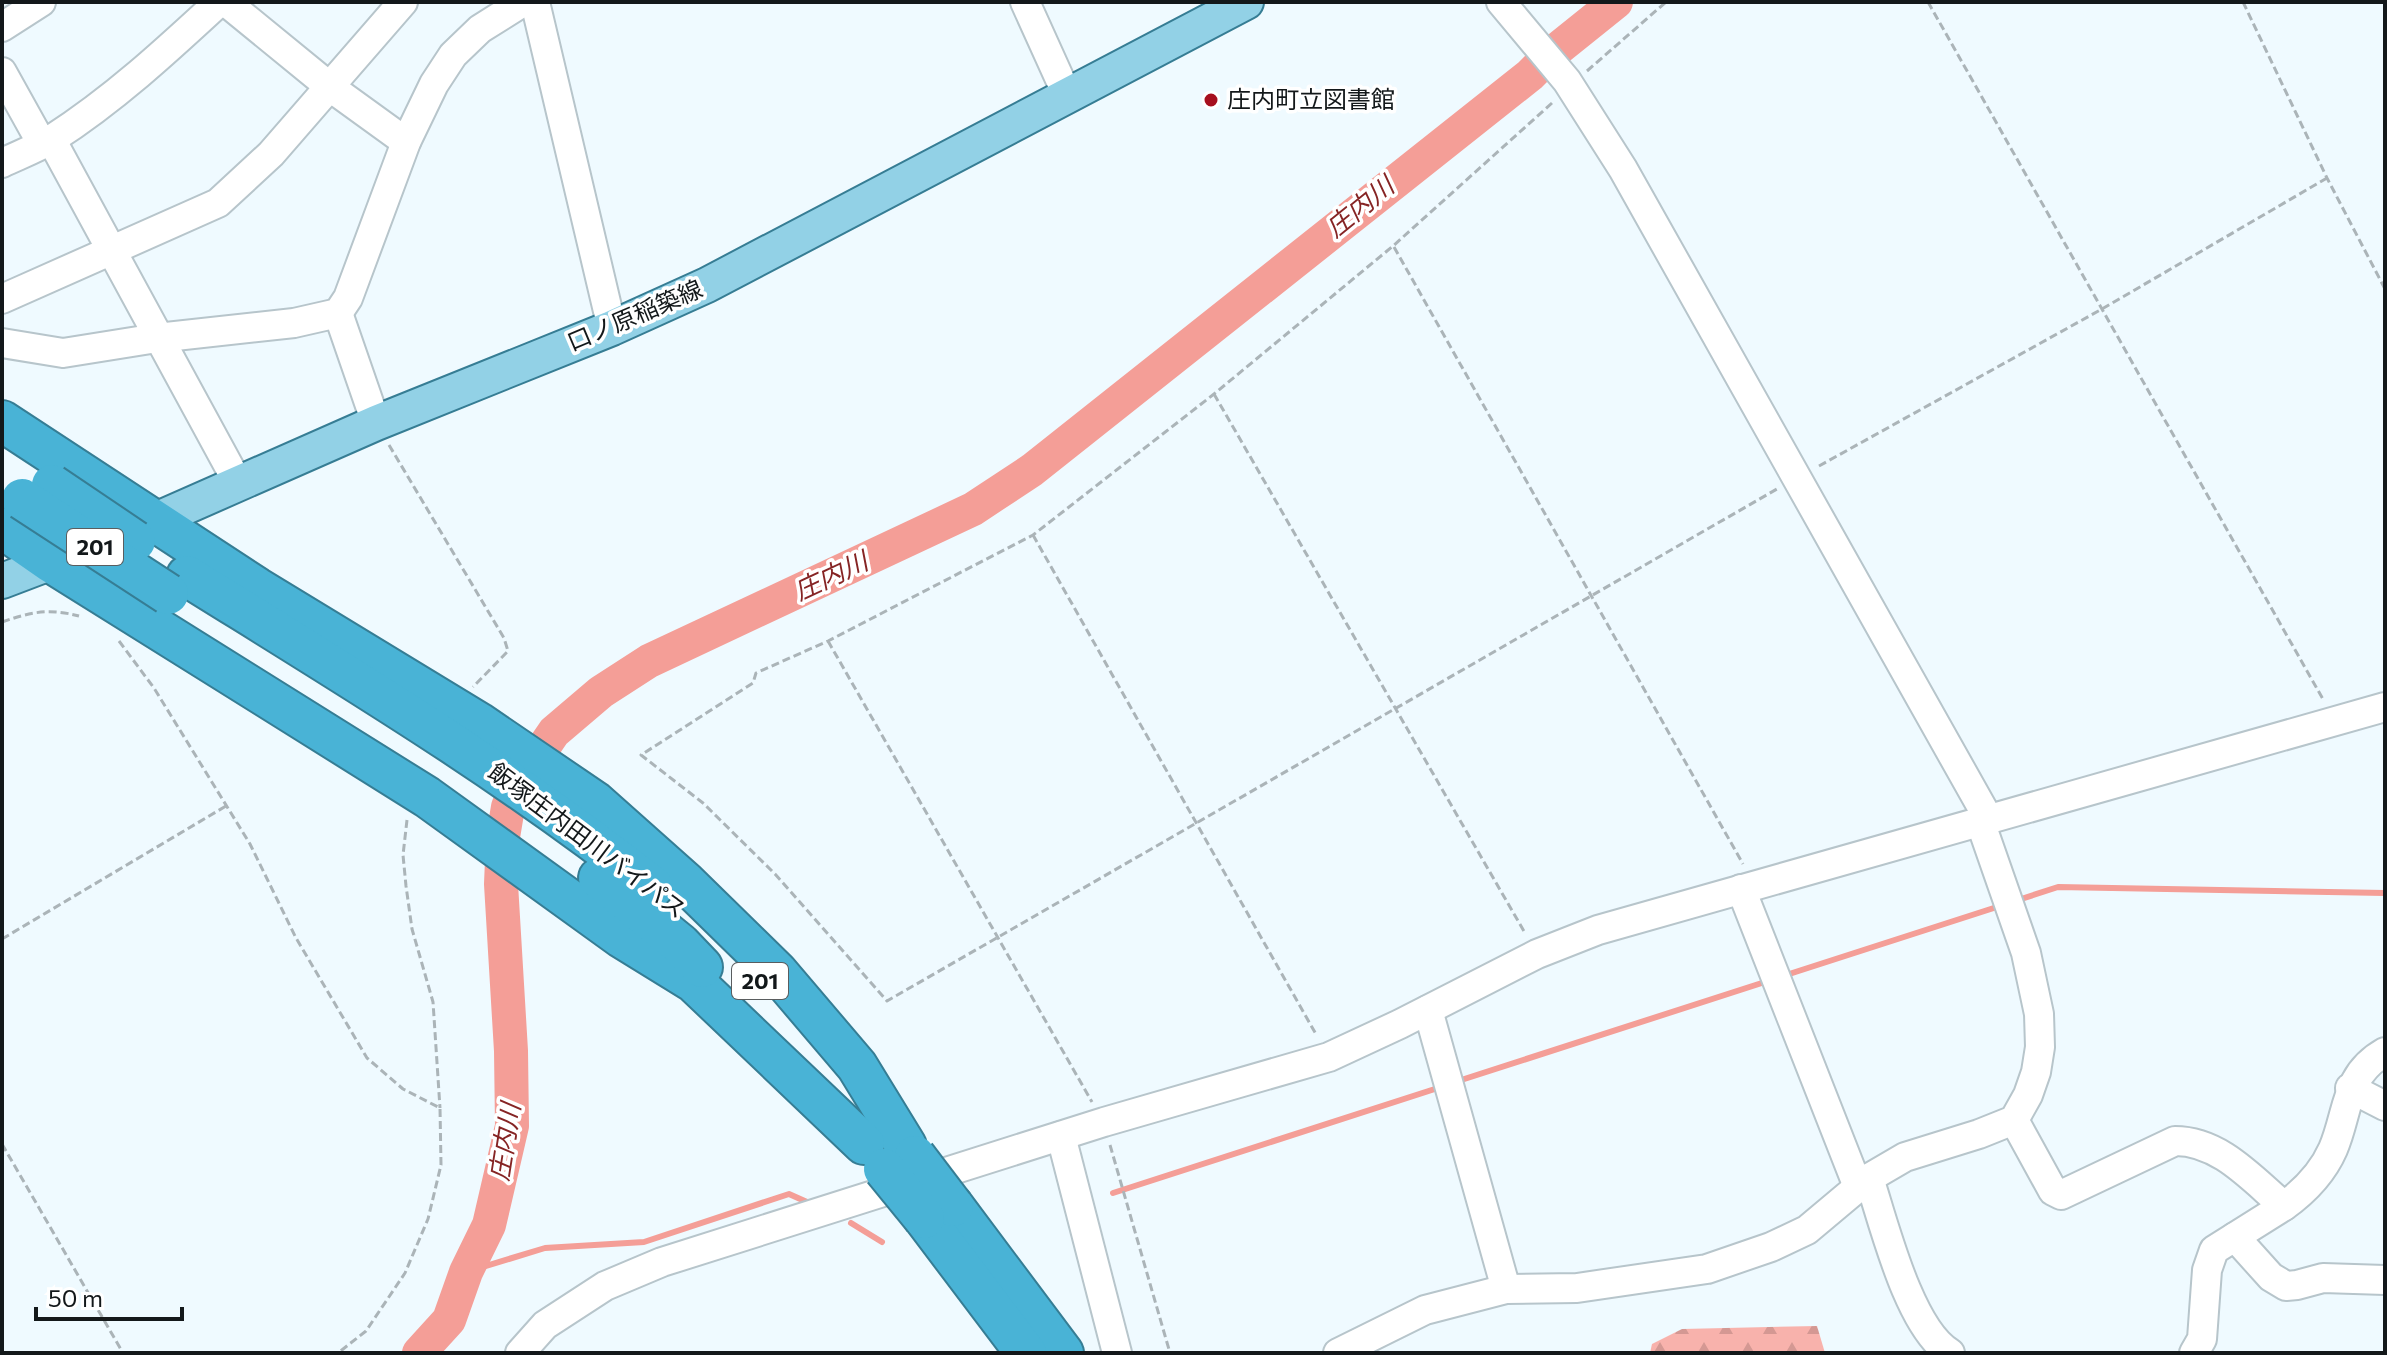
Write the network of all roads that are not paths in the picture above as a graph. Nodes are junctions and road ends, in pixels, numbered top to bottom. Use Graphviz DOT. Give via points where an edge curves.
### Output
graph roads {
  1 [pos="41,2"];
  2 [pos="219,2"];
  3 [pos="226,2"];
  4 [pos="403,2"];
  5 [pos="523,2"];
  6 [pos="535,2"];
  7 [pos="1025,2"];
  8 [pos="1246,2"];
  9 [pos="1504,6"];
  10 [pos="2,27"];
  11 [pos="2,72"];
  12 [pos="330,87"];
  13 [pos="1068,97"];
  14 [pos="47,142"];
  15 [pos="406,142"];
  16 [pos="2,163"];
  17 [pos="109,250"];
  18 [pos="2,299"];
  19 [pos="338,313"];
  20 [pos="612,328"];
  21 [pos="157,338"];
  22 [pos="2,343"];
  23 [pos="2,421"];
  24 [pos="376,423"];
  25 [pos="2,453"];
  26 [pos="238,483"];
  27 [pos="20,500"];
  28 [pos="156,521"];
  29 [pos="51,562"];
  30 [pos="2,581"];
  31 [pos="2385,707"];
  32 [pos="447,758"];
  33 [pos="1984,819"];
  34 [pos="573,842"];
  35 [pos="1748,887"];
  36 [pos="1428,1010"];
  37 [pos="2385,1052"];
  38 [pos="2350,1088"];
  39 [pos="2385,1106"];
  40 [pos="2014,1120"];
  41 [pos="1061,1136"];
  42 [pos="892,1154"];
  43 [pos="1863,1182"];
  44 [pos="2284,1206"];
  45 [pos="938,1212"];
  46 [pos="2235,1237"];
  47 [pos="2385,1280"];
  48 [pos="1506,1289"];
  49 [pos="520,1353"];
  50 [pos="1026,1353"];
  51 [pos="1063,1353"];
  52 [pos="1117,1353"];
  53 [pos="1338,1353"];
  54 [pos="1950,1353"];
  55 [pos="2194,1353"];
  1 -- 10 [label="street"];
  2 -- 14 [label="street" via="152,64"];
  3 -- 12 [label="street"];
  4 -- 12 [label="street"];
  5 -- 15 [label="street" via="480,29 453,55"];
  6 -- 20 [label="street"];
  7 -- 13 [label="street"];
  8 -- 13 [label="main road, 口ノ原稲築線"];
  9 -- 33 [label="street" via="1569,83 1623,169"];
  11 -- 14 [label="street"];
  12 -- 15 [label="street"];
  12 -- 17 [label="street" via="271,154 218,203"];
  13 -- 20 [label="main road, 口ノ原稲築線" via="707,285"];
  14 -- 16 [label="street"];
  14 -- 17 [label="street"];
  15 -- 19 [label="street"];
  17 -- 18 [label="street"];
  17 -- 21 [label="street"];
  19 -- 21 [label="street"];
  19 -- 24 [label="street"];
  20 -- 24 [label="main road, 口ノ原稲築線"];
  21 -- 22 [label="street" via="63,353"];
  21 -- 26 [label="street"];
  23 -- 28 [label="highway"];
  24 -- 26 [label="main road, 口ノ原稲築線"];
  25 -- 27 [label="highway, 201"];
  26 -- 28 [label="main road, 口ノ原稲築線"];
  27 -- 29 [label="highway"];
  27 -- 32 [label="highway, 201, bridge" via="177,585"];
  28 -- 29 [label="main road, 口ノ原稲築線"];
  28 -- 32 [label="highway" via="257,588"];
  29 -- 30 [label="main road, 口ノ原稲築線"];
  29 -- 32 [label="highway"];
  31 -- 33 [label="street"];
  32 -- 34 [label="highway"];
  32 -- 34 [label="highway"];
  33 -- 35 [label="street"];
  33 -- 40 [label="street" via="2026,953 2039,1014 2036,1072"];
  34 -- 42 [label="highway, 飯塚庄内田川バイパス / 201" via="679,907 753,974"];
  34 -- 42 [label="highway" via="621,937 694,982"];
  35 -- 36 [label="street" via="1598,930 1537,954"];
  35 -- 43 [label="street"];
  36 -- 41 [label="street" via="1329,1057"];
  36 -- 48 [label="street"];
  37 -- 38 [label="street" via="2371,1060"];
  38 -- 39 [label="street"];
  38 -- 44 [label="street" via="2329,1157 2309,1188"];
  40 -- 43 [label="street" via="1905,1157"];
  40 -- 44 [label="street" via="2053,1191 2061,1195 2175,1141 2188,1141 2214,1149"];
  41 -- 49 [label="street" via="662,1262 593,1294 545,1325"];
  41 -- 52 [label="street"];
  42 -- 45 [label="highway, 飯塚庄内田川バイパス / 201, bridge"];
  43 -- 48 [label="street" via="1807,1230 1707,1269 1577,1288"];
  43 -- 54 [label="street" via="1922,1322"];
  44 -- 46 [label="street"];
  45 -- 50 [label="highway, 飯塚庄内田川バイパス / 201"];
  45 -- 51 [label="highway, 飯塚庄内田川バイパス / 201"];
  46 -- 47 [label="street" via="2286,1286 2323,1278"];
  46 -- 55 [label="street" via="2214,1250 2209,1260 2202,1339"];
  48 -- 53 [label="street" via="1425,1310"];
}
